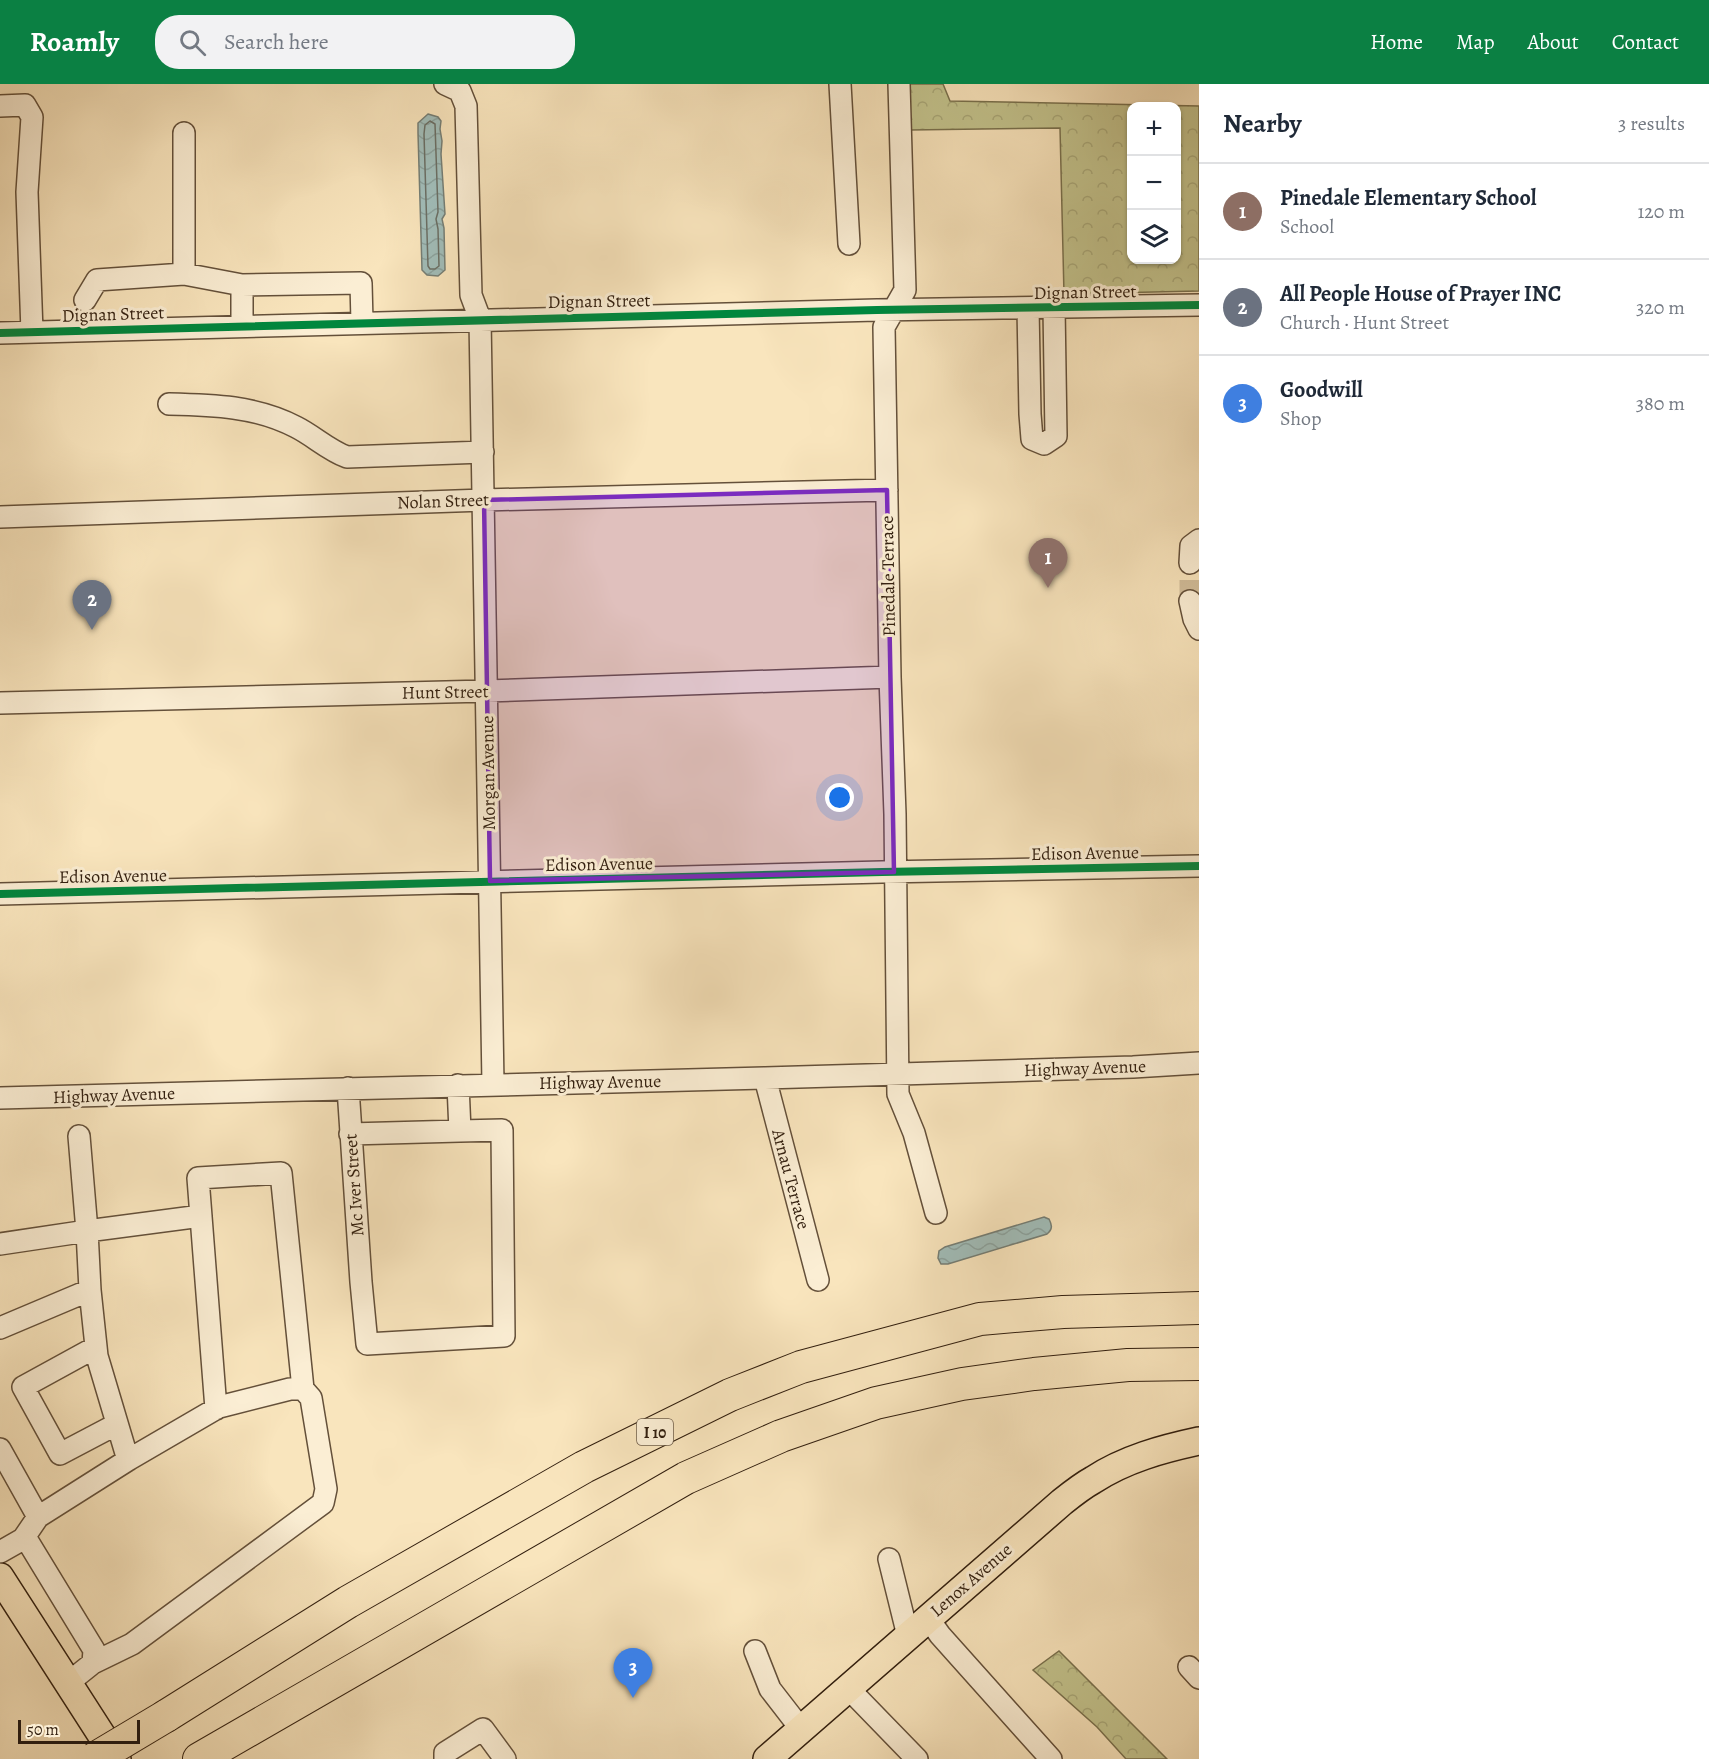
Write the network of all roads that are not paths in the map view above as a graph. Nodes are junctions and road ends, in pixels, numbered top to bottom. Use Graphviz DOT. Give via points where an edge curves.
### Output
graph roads {
  1 [pos="840,84"];
  2 [pos="899,84"];
  3 [pos="456,86"];
  4 [pos="0,106"];
  5 [pos="184,133"];
  6 [pos="849,244"];
  7 [pos="184,274"];
  8 [pos="242,285"];
  9 [pos="85,300"];
  10 [pos="1199,305"];
  11 [pos="1054,307"];
  12 [pos="1028,308"];
  13 [pos="895,309"];
  14 [pos="480,319"];
  15 [pos="362,322"];
  16 [pos="242,326"];
  17 [pos="32,332"];
  18 [pos="0,333"];
  19 [pos="169,404"];
  20 [pos="483,452"];
  21 [pos="886,490"];
  22 [pos="484,500"];
  23 [pos="0,517"];
  24 [pos="1199,540"];
  25 [pos="1190,563"];
  26 [pos="1190,602"];
  27 [pos="1199,629"];
  28 [pos="890,677"];
  29 [pos="486,691"];
  30 [pos="0,703"];
  31 [pos="1199,866"];
  32 [pos="894,872"];
  33 [pos="490,881"];
  34 [pos="0,894"];
  35 [pos="1199,1063"];
  36 [pos="898,1073"];
  37 [pos="765,1078"];
  38 [pos="493,1084"];
  39 [pos="458,1085"];
  40 [pos="348,1088"];
  41 [pos="0,1098"];
  42 [pos="460,1131"];
  43 [pos="350,1134"];
  44 [pos="79,1136"];
  45 [pos="936,1213"];
  46 [pos="201,1216"];
  47 [pos="87,1231"];
  48 [pos="0,1244"];
  49 [pos="818,1280"];
  50 [pos="90,1290"];
  51 [pos="1199,1308"];
  52 [pos="0,1328"];
  53 [pos="96,1347"];
  54 [pos="1199,1364"];
  55 [pos="303,1389"];
  56 [pos="216,1409"];
  57 [pos="117,1424"];
  58 [pos="1199,1441"];
  59 [pos="0,1449"];
  60 [pos="128,1460"];
  61 [pos="39,1517"];
  62 [pos="23,1539"];
  63 [pos="0,1552"];
  64 [pos="889,1559"];
  65 [pos="3,1590"];
  66 [pos="928,1618"];
  67 [pos="908,1636"];
  68 [pos="754,1651"];
  69 [pos="93,1663"];
  70 [pos="68,1683"];
  71 [pos="848,1688"];
  72 [pos="801,1729"];
  73 [pos="452,1756"];
  74 [pos="94,1759"];
  75 [pos="117,1759"];
  76 [pos="199,1759"];
  77 [pos="505,1759"];
  78 [pos="767,1759"];
  79 [pos="917,1759"];
  80 [pos="1050,1759"];
  1 -- 6 [label="street"];
  2 -- 13 [label="street, Pinedale Terrace" via="904,290"];
  3 -- 14 [label="street, Morgan Avenue" via="466,106 471,295"];
  4 -- 17 [label="street" via="25,105 32,117 27,192"];
  5 -- 7 [label="street"];
  7 -- 8 [label="street"];
  7 -- 9 [label="street" via="97,280"];
  8 -- 15 [label="street" via="361,283"];
  8 -- 16 [label="street"];
  10 -- 11 [label="street, Dignan Street"];
  11 -- 12 [label="street, Dignan Street"];
  11 -- 12 [label="street" via="1056,436 1044,444 1032,439"];
  12 -- 13 [label="street, Dignan Street"];
  13 -- 14 [label="street, Dignan Street"];
  13 -- 21 [label="street, Pinedale Terrace" via="884,327"];
  14 -- 15 [label="street, Dignan Street"];
  14 -- 20 [label="street, Morgan Avenue"];
  15 -- 16 [label="street, Dignan Street"];
  16 -- 17 [label="street, Dignan Street"];
  17 -- 18 [label="street, Dignan Street"];
  19 -- 20 [label="street" via="221,405 272,416 347,457"];
  20 -- 22 [label="street, Morgan Avenue"];
  21 -- 22 [label="street, Nolan Street"];
  21 -- 28 [label="street, Pinedale Terrace"];
  22 -- 23 [label="street, Nolan Street"];
  22 -- 29 [label="street, Morgan Avenue"];
  24 -- 25 [label="street" via="1191,546"];
  26 -- 27 [label="street"];
  28 -- 29 [label="street, Hunt Street"];
  28 -- 32 [label="street, Pinedale Terrace"];
  29 -- 30 [label="street, Hunt Street"];
  29 -- 33 [label="street, Morgan Avenue"];
  31 -- 32 [label="street, Edison Avenue"];
  32 -- 33 [label="street, Edison Avenue"];
  32 -- 36 [label="street, Pinedale Terrace"];
  33 -- 34 [label="street, Edison Avenue"];
  33 -- 38 [label="street, Morgan Avenue"];
  35 -- 36 [label="street, Highway Avenue"];
  36 -- 37 [label="street, Highway Avenue"];
  36 -- 45 [label="street, Pinedale Terrace" via="898,1094 914,1133"];
  37 -- 38 [label="street, Highway Avenue"];
  37 -- 49 [label="street, Arnau Terrace"];
  38 -- 39 [label="street, Highway Avenue"];
  39 -- 40 [label="street, Highway Avenue"];
  39 -- 42 [label="street"];
  40 -- 41 [label="street, Highway Avenue"];
  40 -- 43 [label="street, Mc Iver Street"];
  42 -- 43 [label="street"];
  42 -- 43 [label="street, Mc Iver Street" via="502,1130 504,1336 367,1344"];
  44 -- 47 [label="street"];
  46 -- 47 [label="street"];
  46 -- 55 [label="street" via="198,1178 281,1173"];
  46 -- 56 [label="street"];
  47 -- 48 [label="street"];
  47 -- 50 [label="street"];
  50 -- 52 [label="street"];
  50 -- 53 [label="street"];
  51 -- 74 [label="highway, I 10, bridge" via="980,1319 791,1371 730,1395 584,1467 348,1602"];
  53 -- 57 [label="street"];
  53 -- 57 [label="street" via="23,1387 60,1454"];
  54 -- 76 [label="highway" via="1128,1365 962,1384 876,1403 781,1436 686,1478"];
  55 -- 56 [label="street"];
  55 -- 69 [label="street" via="311,1398 313,1409 326,1489 322,1503 132,1644"];
  56 -- 60 [label="street"];
  57 -- 60 [label="street"];
  58 -- 66 [label="main road, Lenox Avenue" via="1144,1455 1094,1479"];
  59 -- 61 [label="street"];
  60 -- 61 [label="street"];
  61 -- 62 [label="street"];
  62 -- 63 [label="street"];
  62 -- 69 [label="street" via="93,1650"];
  64 -- 67 [label="street"];
  65 -- 70 [label="main road"];
  66 -- 67 [label="main road, Lenox Avenue"];
  66 -- 80 [label="street"];
  67 -- 71 [label="main road, Lenox Avenue"];
  68 -- 72 [label="street" via="770,1689"];
  69 -- 70 [label="street"];
  70 -- 75 [label="main road"];
  71 -- 72 [label="main road, Lenox Avenue"];
  71 -- 79 [label="street"];
  72 -- 78 [label="main road, Lenox Avenue"];
  73 -- 77 [label="street" via="483,1729"];
}
